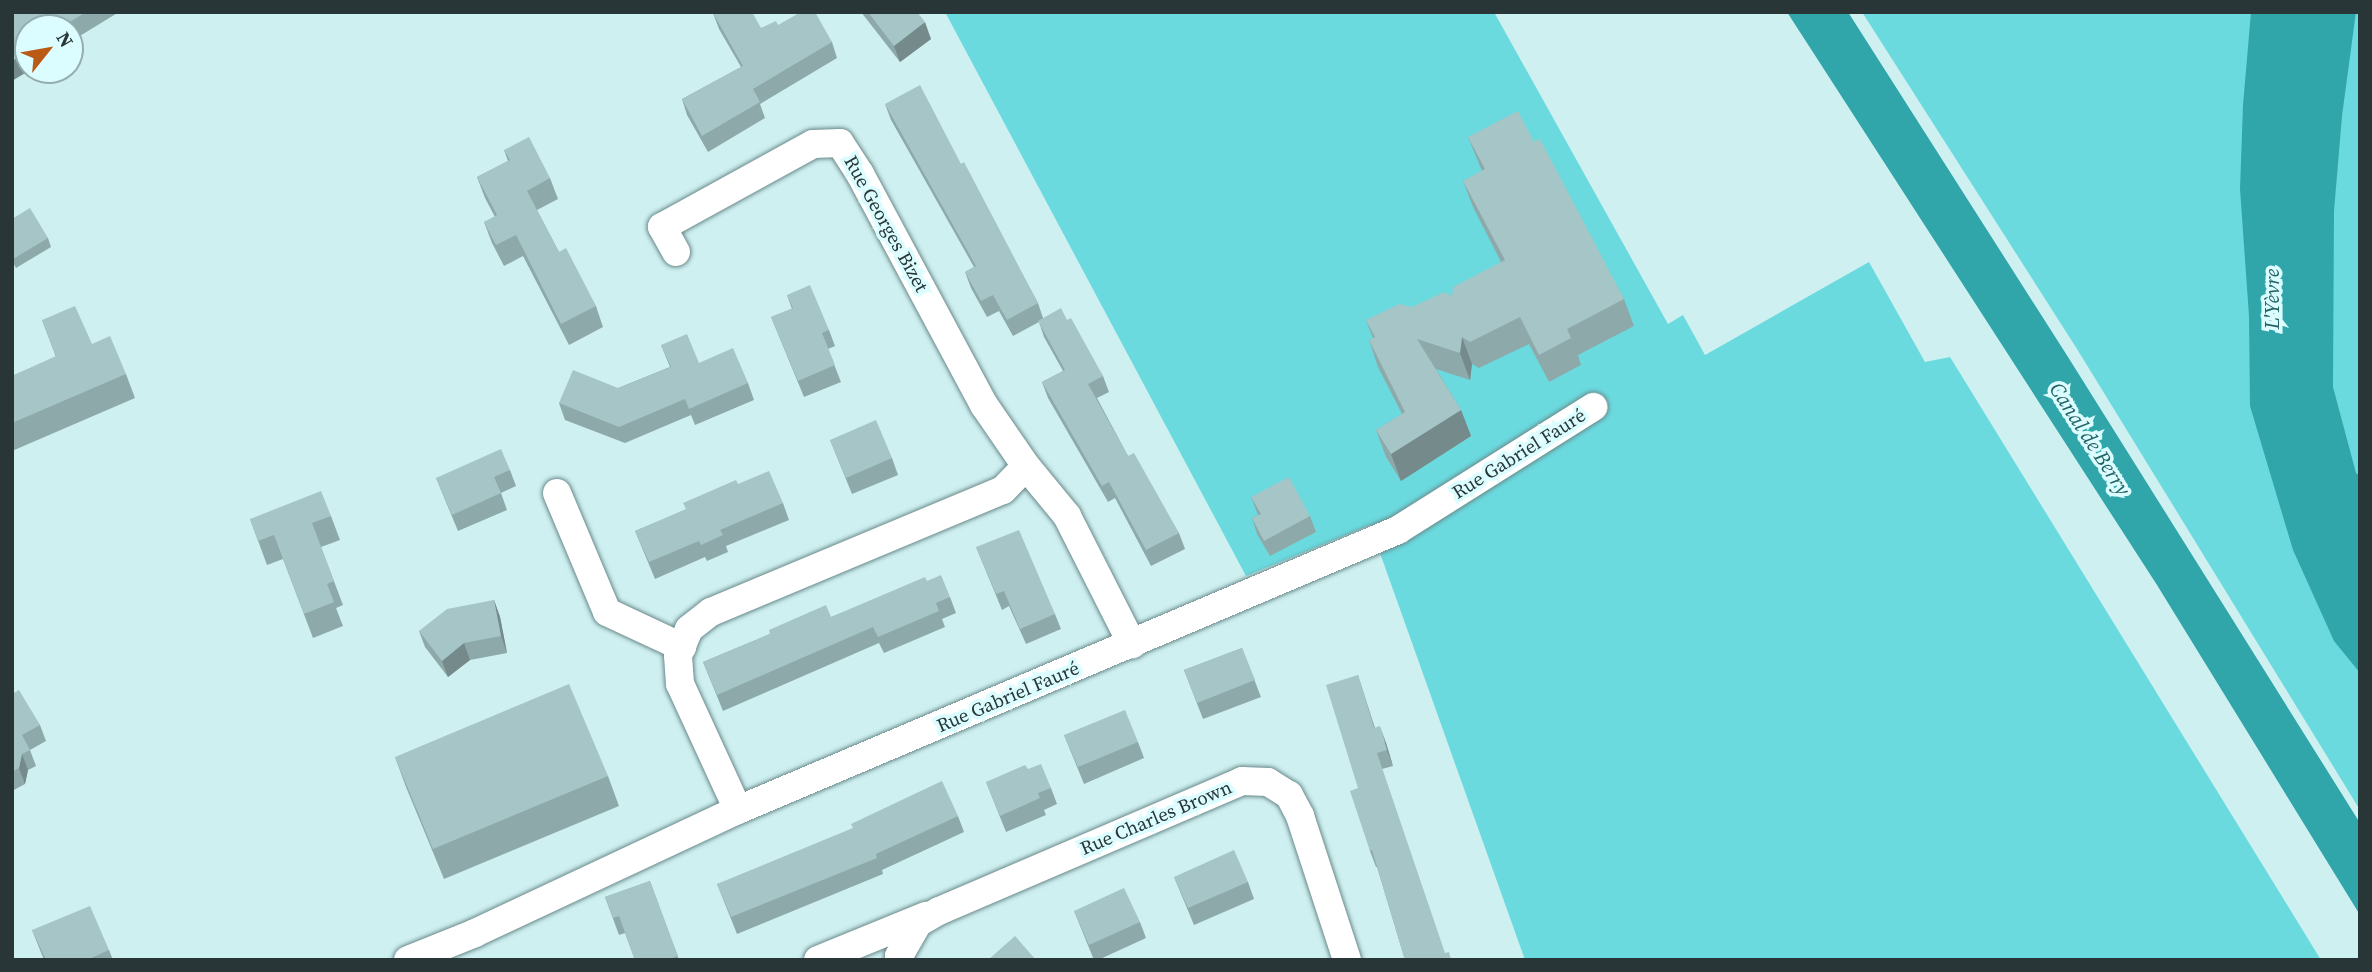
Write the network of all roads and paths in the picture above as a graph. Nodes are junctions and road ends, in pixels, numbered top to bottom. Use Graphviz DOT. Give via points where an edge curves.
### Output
graph roads {
  1 [pos="676,252"];
  2 [pos="1593,407"];
  3 [pos="1026,466"];
  4 [pos="557,493"];
  5 [pos="1132,644"];
  6 [pos="682,647"];
  7 [pos="738,810"];
  8 [pos="939,911"];
  9 [pos="408,960"];
  10 [pos="818,960"];
  11 [pos="900,960"];
  12 [pos="1347,960"];
  1 -- 3 [label="street, Rue Georges Bizet" via="662,227 813,144 840,143 984,405"];
  2 -- 5 [label="street, Rue Gabriel Fauré" via="1398,530"];
  3 -- 5 [label="street, Rue Georges Bizet" via="1067,516"];
  3 -- 6 [label="street" via="1003,489 711,612 689,629"];
  4 -- 6 [label="street" via="607,612"];
  5 -- 7 [label="street, Rue Gabriel Fauré"];
  6 -- 7 [label="street" via="678,655 680,684"];
  7 -- 9 [label="street, Rue Gabriel Fauré"];
  8 -- 10 [label="street, Rue Charles Brown"];
  8 -- 11 [label="street, Rue Charles Brown" via="918,923"];
  8 -- 12 [label="street, Rue Charles Brown" via="1241,781 1268,782 1289,795 1300,816"];
}
